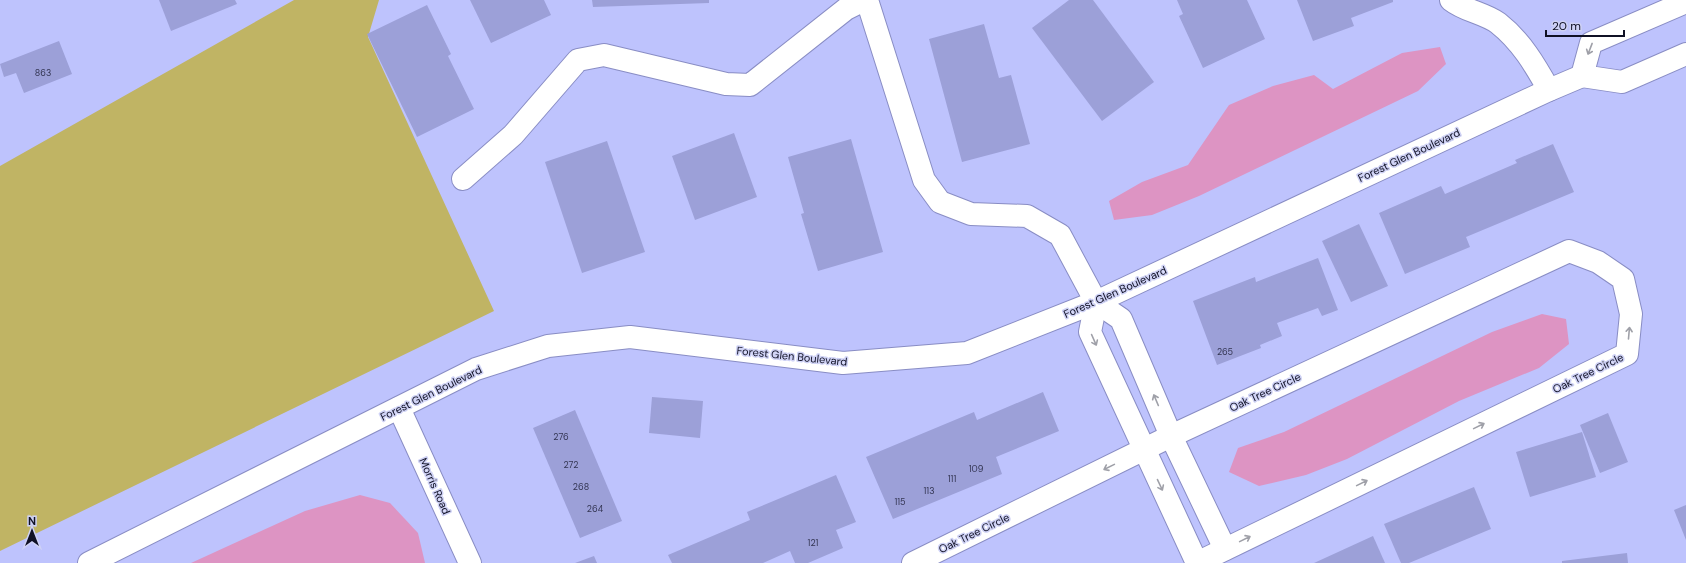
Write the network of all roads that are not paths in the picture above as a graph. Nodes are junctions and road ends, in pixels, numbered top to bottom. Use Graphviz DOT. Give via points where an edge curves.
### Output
graph roads {
  1 [pos="864,0"];
  2 [pos="867,0"];
  3 [pos="1451,0"];
  4 [pos="1686,2"];
  5 [pos="1686,54"];
  6 [pos="1582,76"];
  7 [pos="1549,90"];
  8 [pos="463,179"];
  9 [pos="1096,302"];
  10 [pos="400,408"];
  11 [pos="1171,436"];
  12 [pos="1144,450"];
  13 [pos="1225,549"];
  14 [pos="89,563"];
  15 [pos="470,563"];
  16 [pos="913,563"];
  17 [pos="1197,563"];
  1 -- 8 [label="street" via="846,9 750,85 726,84 604,55 578,60 512,135"];
  2 -- 9 [label="street" via="924,180 940,202 971,214 1027,216 1060,235"];
  3 -- 7 [label="street" via="1498,23 1522,46"];
  4 -- 6 [label="street, one-way" via="1591,43"];
  5 -- 6 [label="street" via="1622,82"];
  6 -- 7 [label="street, Forest Glen Boulevard"];
  7 -- 9 [label="street, Forest Glen Boulevard"];
  9 -- 10 [label="street, Forest Glen Boulevard" via="967,353 843,363 630,337 548,346 476,369"];
  11 -- 9 [label="street, one-way" via="1121,319"];
  9 -- 12 [label="street, Oak Tree Circle, one-way" via="1090,332"];
  10 -- 14 [label="street, Forest Glen Boulevard"];
  10 -- 15 [label="street, Morris Road"];
  11 -- 12 [label="street, Oak Tree Circle"];
  11 -- 13 [label="street"];
  13 -- 11 [label="street, Oak Tree Circle, one-way" via="1627,354 1631,314 1623,279 1598,262 1569,251"];
  12 -- 16 [label="street, Oak Tree Circle, one-way"];
  12 -- 17 [label="street, Oak Tree Circle, one-way"];
  13 -- 17 [label="street, Oak Tree Circle"];
}
